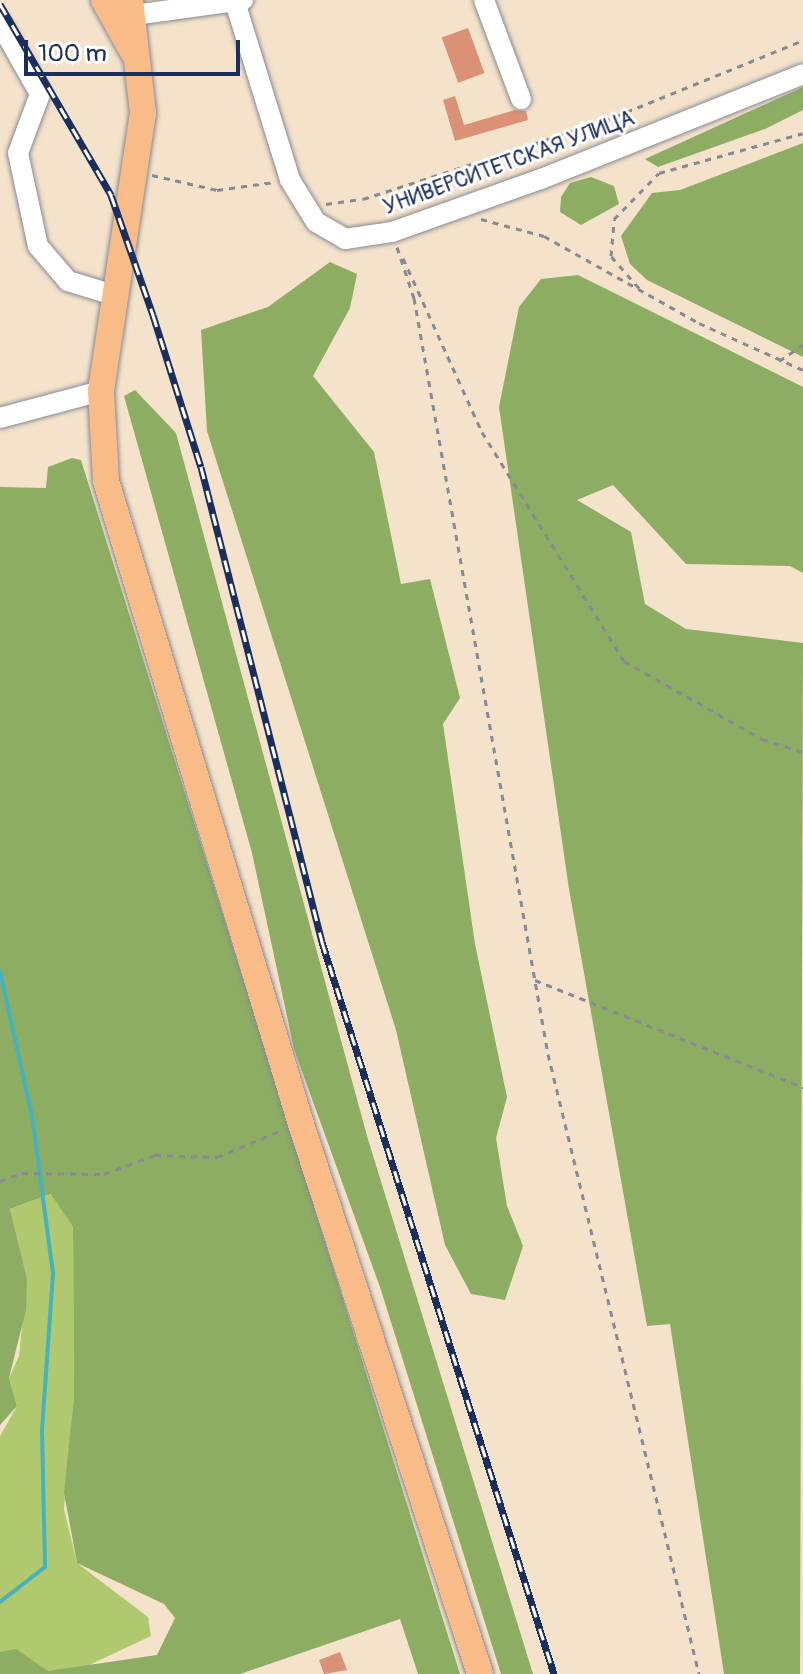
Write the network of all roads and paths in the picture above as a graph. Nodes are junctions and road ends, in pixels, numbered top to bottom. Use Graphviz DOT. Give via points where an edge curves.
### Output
graph roads {
  1 [pos="104,0"];
  2 [pos="484,0"];
  3 [pos="239,1"];
  4 [pos="132,8"];
  5 [pos="0,23"];
  6 [pos="803,40"];
  7 [pos="138,63"];
  8 [pos="803,74"];
  9 [pos="521,99"];
  10 [pos="803,133"];
  11 [pos="137,172"];
  12 [pos="290,180"];
  13 [pos="306,207"];
  14 [pos="455,210"];
  15 [pos="392,232"];
  16 [pos="642,291"];
  17 [pos="117,296"];
  18 [pos="803,345"];
  19 [pos="779,361"];
  20 [pos="803,370"];
  21 [pos="101,391"];
  22 [pos="0,418"];
  23 [pos="803,752"];
  24 [pos="535,980"];
  25 [pos="803,1087"];
  26 [pos="301,1124"];
  27 [pos="0,1181"];
  28 [pos="480,1674"];
  29 [pos="699,1674"];
  1 -- 7 [label="main road"];
  2 -- 9 [label="street"];
  3 -- 4 [label="street"];
  3 -- 12 [label="street, УНИВЕРСИТЕТСКАЯ УЛИЦА"];
  4 -- 7 [label="main road"];
  5 -- 17 [label="street" via="40,94 18,153 38,246 68,281"];
  6 -- 13 [label="path" via="604,121 363,199"];
  7 -- 11 [label="main road"];
  8 -- 14 [label="street, УНИВЕРСИТЕТСКАЯ УЛИЦА"];
  10 -- 16 [label="path" via="659,173 614,219 611,256"];
  11 -- 12 [label="path" via="217,190"];
  11 -- 17 [label="main road"];
  12 -- 13 [label="street, УНИВЕРСИТЕТСКАЯ УЛИЦА"];
  13 -- 15 [label="street, УНИВЕРСИТЕТСКАЯ УЛИЦА" via="345,239"];
  14 -- 15 [label="street, УНИВЕРСИТЕТСКАЯ УЛИЦА"];
  14 -- 16 [label="path" via="544,236"];
  15 -- 23 [label="path" via="482,432 624,661 762,739"];
  15 -- 24 [label="path" via="414,298"];
  16 -- 19 [label="path"];
  17 -- 21 [label="main road"];
  18 -- 19 [label="path"];
  19 -- 20 [label="path"];
  21 -- 22 [label="street"];
  21 -- 26 [label="main road" via="106,481"];
  24 -- 25 [label="path"];
  24 -- 29 [label="path"];
  26 -- 27 [label="path" via="217,1157 155,1155 104,1174 34,1174"];
  26 -- 28 [label="main road"];
}
